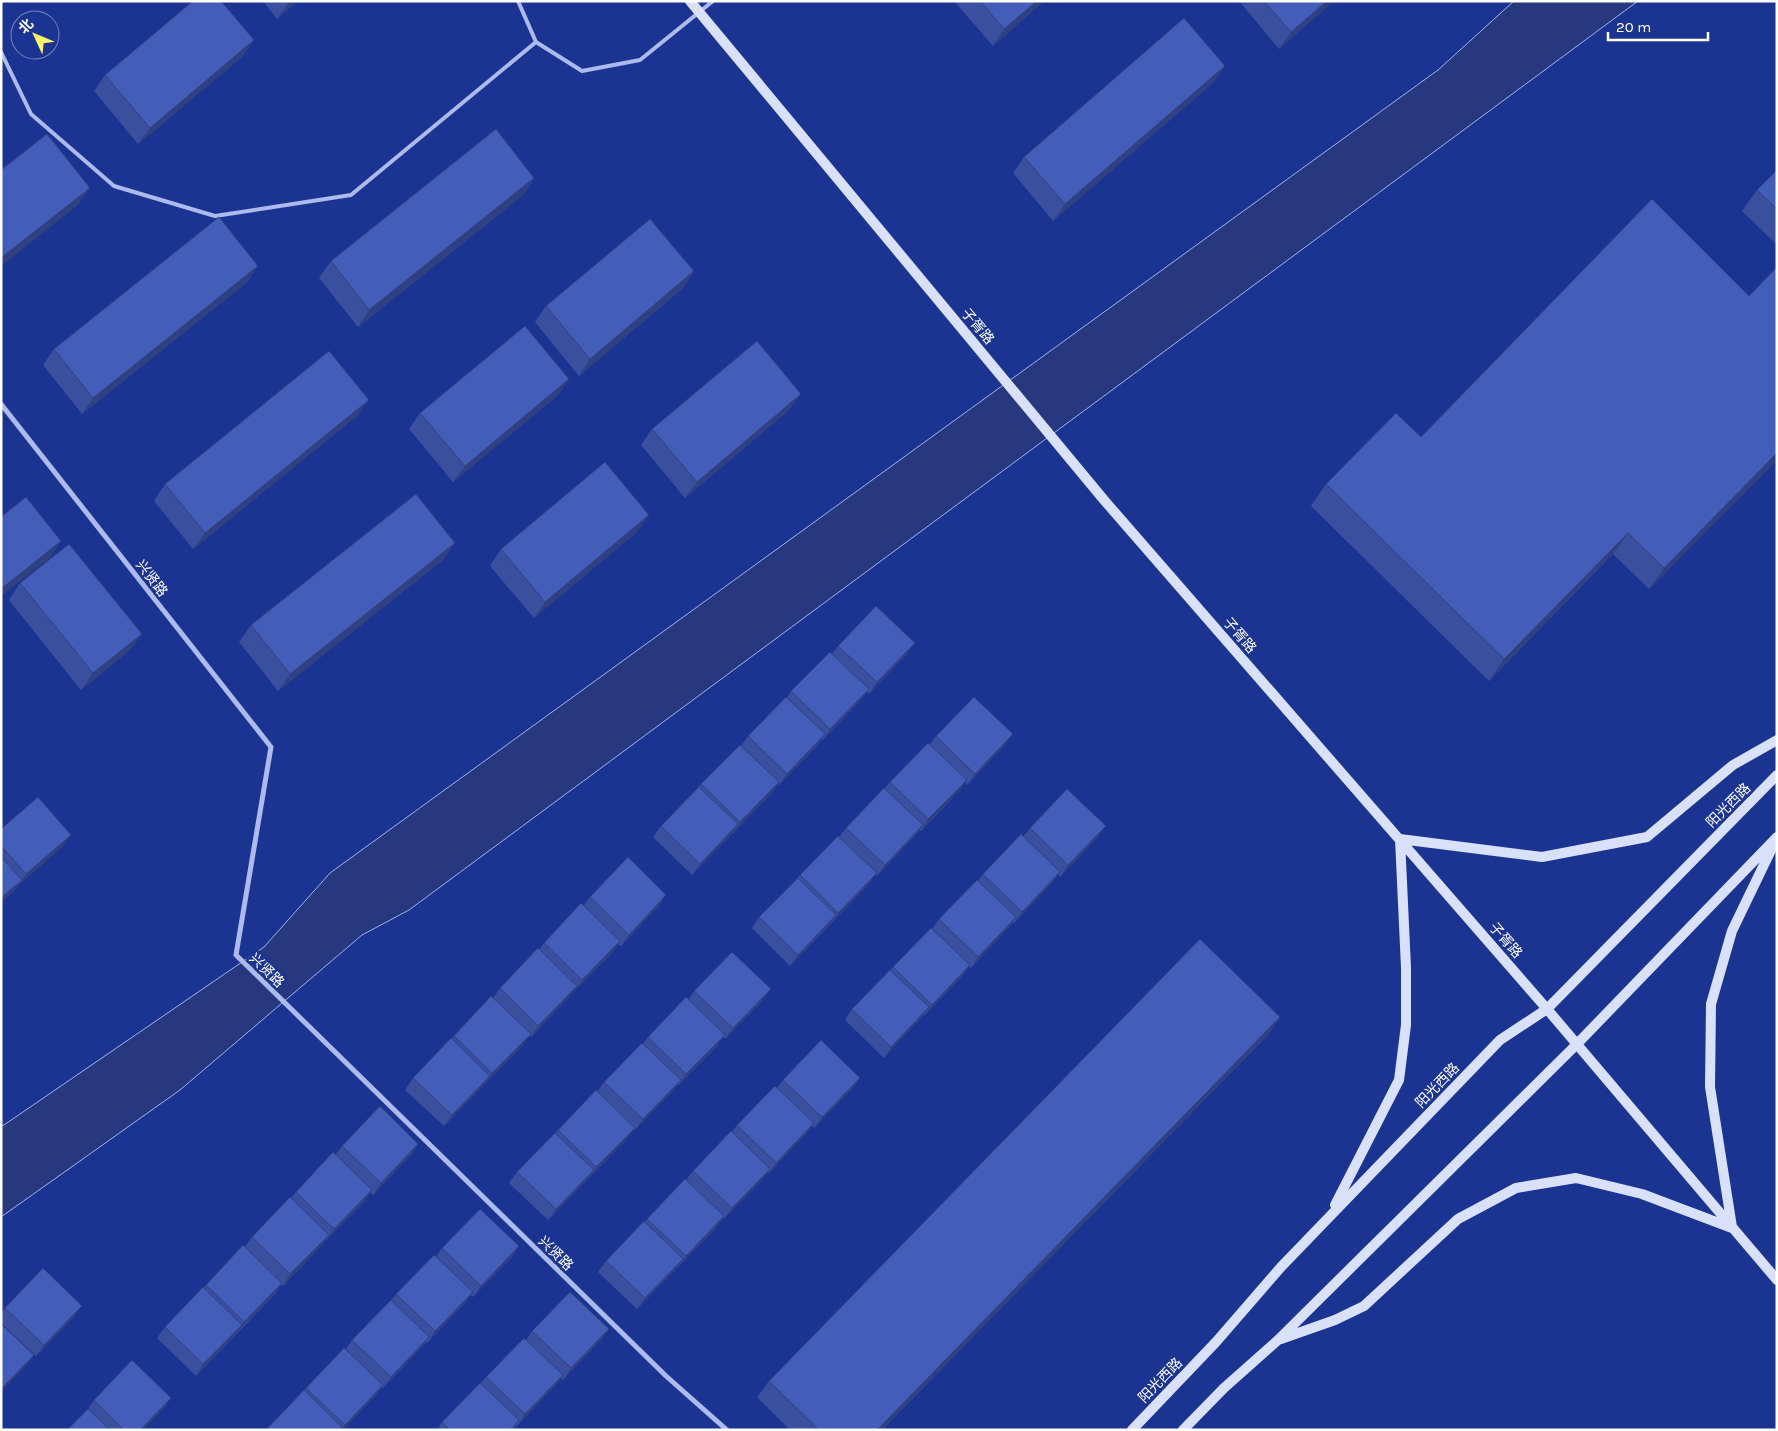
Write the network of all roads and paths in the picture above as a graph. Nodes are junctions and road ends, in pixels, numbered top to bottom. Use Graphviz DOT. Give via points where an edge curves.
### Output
graph roads {
  1 [pos="518,1"];
  2 [pos="690,1"];
  3 [pos="713,1"];
  4 [pos="700,13"];
  5 [pos="536,42"];
  6 [pos="1,52"];
  7 [pos="1,404"];
  8 [pos="1777,740"];
  9 [pos="1777,775"];
  10 [pos="1777,838"];
  11 [pos="1400,839"];
  12 [pos="1547,1009"];
  13 [pos="1577,1044"];
  14 [pos="1329,1216"];
  15 [pos="1732,1228"];
  16 [pos="1777,1280"];
  17 [pos="1278,1340"];
  18 [pos="727,1430"];
  19 [pos="1132,1430"];
  20 [pos="1183,1430"];
  1 -- 5 [label="lane"];
  2 -- 4 [label="street, 子胥路"];
  3 -- 4 [label="lane"];
  4 -- 5 [label="lane" via="640,60 601,68 582,71"];
  4 -- 11 [label="street, 子胥路" via="1104,500"];
  5 -- 6 [label="lane" via="351,195 215,216 114,186 31,114"];
  7 -- 18 [label="street, 兴贤路" via="271,747 236,955 666,1376"];
  8 -- 11 [label="street" via="1733,765 1647,837 1542,857"];
  9 -- 12 [label="street, 阳光西路"];
  10 -- 13 [label="street"];
  10 -- 15 [label="street" via="1732,931 1711,1004 1710,1087"];
  11 -- 12 [label="street, 子胥路"];
  11 -- 14 [label="street" via="1406,1025 1399,1080"];
  12 -- 13 [label="street, 子胥路"];
  12 -- 14 [label="street, 阳光西路" via="1500,1040"];
  13 -- 15 [label="street, 子胥路"];
  13 -- 17 [label="street"];
  14 -- 19 [label="street, 阳光西路"];
  15 -- 16 [label="street, 子胥路"];
  15 -- 17 [label="street" via="1642,1194 1576,1178 1516,1188 1458,1219 1364,1306 1336,1320"];
  17 -- 20 [label="street"];
}
